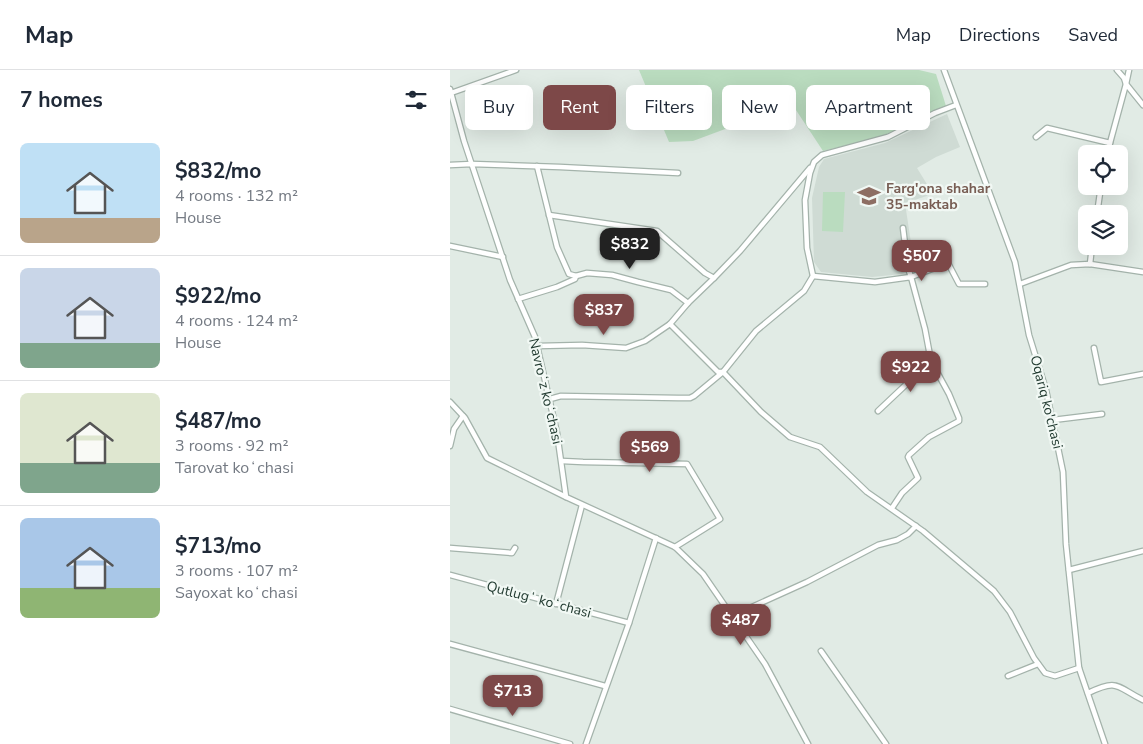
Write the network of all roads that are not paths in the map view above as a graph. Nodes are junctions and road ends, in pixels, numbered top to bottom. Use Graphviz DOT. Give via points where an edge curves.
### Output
graph roads {
  1 [pos="516,70"];
  2 [pos="944,70"];
  3 [pos="1117,70"];
  4 [pos="1129,70"];
  5 [pos="1126,84"];
  6 [pos="451,91"];
  7 [pos="956,104"];
  8 [pos="1143,105"];
  9 [pos="1036,137"];
  10 [pos="1110,143"];
  11 [pos="472,164"];
  12 [pos="450,165"];
  13 [pos="812,165"];
  14 [pos="536,166"];
  15 [pos="678,173"];
  16 [pos="549,215"];
  17 [pos="903,228"];
  18 [pos="914,245"];
  19 [pos="450,246"];
  20 [pos="1091,255"];
  21 [pos="503,257"];
  22 [pos="1090,264"];
  23 [pos="922,272"];
  24 [pos="1143,272"];
  25 [pos="576,276"];
  26 [pos="813,276"];
  27 [pos="911,277"];
  28 [pos="714,278"];
  29 [pos="986,284"];
  30 [pos="1020,284"];
  31 [pos="518,299"];
  32 [pos="688,303"];
  33 [pos="670,324"];
  34 [pos="538,346"];
  35 [pos="1094,348"];
  36 [pos="931,361"];
  37 [pos="723,372"];
  38 [pos="1143,374"];
  39 [pos="550,399"];
  40 [pos="450,402"];
  41 [pos="878,411"];
  42 [pos="1102,414"];
  43 [pos="464,416"];
  44 [pos="1053,420"];
  45 [pos="450,446"];
  46 [pos="562,460"];
  47 [pos="566,497"];
  48 [pos="582,505"];
  49 [pos="892,508"];
  50 [pos="916,526"];
  51 [pos="656,538"];
  52 [pos="675,547"];
  53 [pos="450,548"];
  54 [pos="515,548"];
  55 [pos="1143,551"];
  56 [pos="1069,570"];
  57 [pos="450,575"];
  58 [pos="556,604"];
  59 [pos="732,616"];
  60 [pos="629,623"];
  61 [pos="450,644"];
  62 [pos="821,651"];
  63 [pos="1038,664"];
  64 [pos="1079,668"];
  65 [pos="1008,676"];
  66 [pos="606,686"];
  67 [pos="1088,693"];
  68 [pos="1143,700"];
  69 [pos="450,709"];
  70 [pos="570,744"];
  71 [pos="586,744"];
  72 [pos="808,744"];
  73 [pos="886,744"];
  74 [pos="1105,744"];
  1 -- 6 [label="street"];
  2 -- 7 [label="street, Oqariq ko'chasi"];
  3 -- 5 [label="street"];
  4 -- 5 [label="street"];
  5 -- 8 [label="street"];
  5 -- 10 [label="street"];
  6 -- 11 [label="street, Navroʻz koʻchasi"];
  7 -- 13 [label="street" via="888,137 822,155"];
  7 -- 30 [label="street, Oqariq ko'chasi" via="1015,262"];
  9 -- 10 [label="street" via="1047,128"];
  11 -- 12 [label="street"];
  11 -- 14 [label="street"];
  11 -- 21 [label="street, Navroʻz koʻchasi"];
  13 -- 26 [label="street" via="806,200 807,248"];
  13 -- 28 [label="street"];
  14 -- 15 [label="street"];
  14 -- 16 [label="street"];
  16 -- 25 [label="street" via="557,247 570,274"];
  16 -- 28 [label="street" via="657,231"];
  17 -- 27 [label="street"];
  18 -- 23 [label="street"];
  19 -- 21 [label="street"];
  20 -- 22 [label="street"];
  21 -- 31 [label="street, Navroʻz koʻchasi"];
  22 -- 24 [label="street"];
  22 -- 30 [label="street" via="1063,267"];
  23 -- 27 [label="street"];
  23 -- 29 [label="street" via="948,263 959,284"];
  25 -- 31 [label="street" via="557,287"];
  25 -- 32 [label="street" via="587,273 612,275 671,290"];
  26 -- 27 [label="street" via="875,282"];
  26 -- 37 [label="street" via="804,291 756,331"];
  27 -- 36 [label="street"];
  28 -- 32 [label="street"];
  30 -- 44 [label="street, Oqariq ko'chasi" via="1029,335"];
  31 -- 34 [label="street, Navroʻz koʻchasi"];
  32 -- 33 [label="street"];
  33 -- 34 [label="street" via="645,341 626,348 582,344"];
  33 -- 37 [label="street" via="718,372"];
  34 -- 39 [label="street, Navroʻz koʻchasi"];
  35 -- 38 [label="street" via="1101,382"];
  36 -- 41 [label="street"];
  36 -- 49 [label="street" via="960,418 929,437 909,456 918,478"];
  37 -- 39 [label="street" via="690,398 561,396"];
  37 -- 49 [label="street" via="790,437 820,447 867,492"];
  39 -- 46 [label="street, Navroʻz koʻchasi"];
  40 -- 43 [label="street"];
  42 -- 44 [label="street"];
  43 -- 45 [label="street" via="454,429"];
  43 -- 47 [label="street" via="487,458"];
  44 -- 56 [label="street, Oqariq ko'chasi" via="1063,472"];
  46 -- 47 [label="street, Navroʻz koʻchasi"];
  46 -- 52 [label="street" via="687,464 720,519"];
  47 -- 48 [label="street"];
  48 -- 51 [label="street"];
  48 -- 58 [label="street"];
  49 -- 50 [label="street"];
  50 -- 59 [label="street" via="897,540 878,545"];
  50 -- 63 [label="street" via="999,596"];
  51 -- 52 [label="street"];
  51 -- 60 [label="street"];
  52 -- 59 [label="street" via="702,574"];
  53 -- 54 [label="street" via="512,553"];
  55 -- 56 [label="street"];
  56 -- 64 [label="street, Oqariq ko'chasi"];
  57 -- 58 [label="street, Qutlugʻ koʻchasi"];
  58 -- 60 [label="street, Qutlugʻ koʻchasi"];
  59 -- 72 [label="street" via="775,681"];
  60 -- 66 [label="street"];
  61 -- 66 [label="street"];
  62 -- 73 [label="street"];
  63 -- 64 [label="street" via="1044,673 1055,676"];
  63 -- 65 [label="street"];
  64 -- 67 [label="street, Oqariq ko'chasi"];
  66 -- 71 [label="street"];
  67 -- 68 [label="street" via="1112,684"];
  67 -- 74 [label="street, Oqariq ko'chasi"];
  69 -- 70 [label="street"];
}
